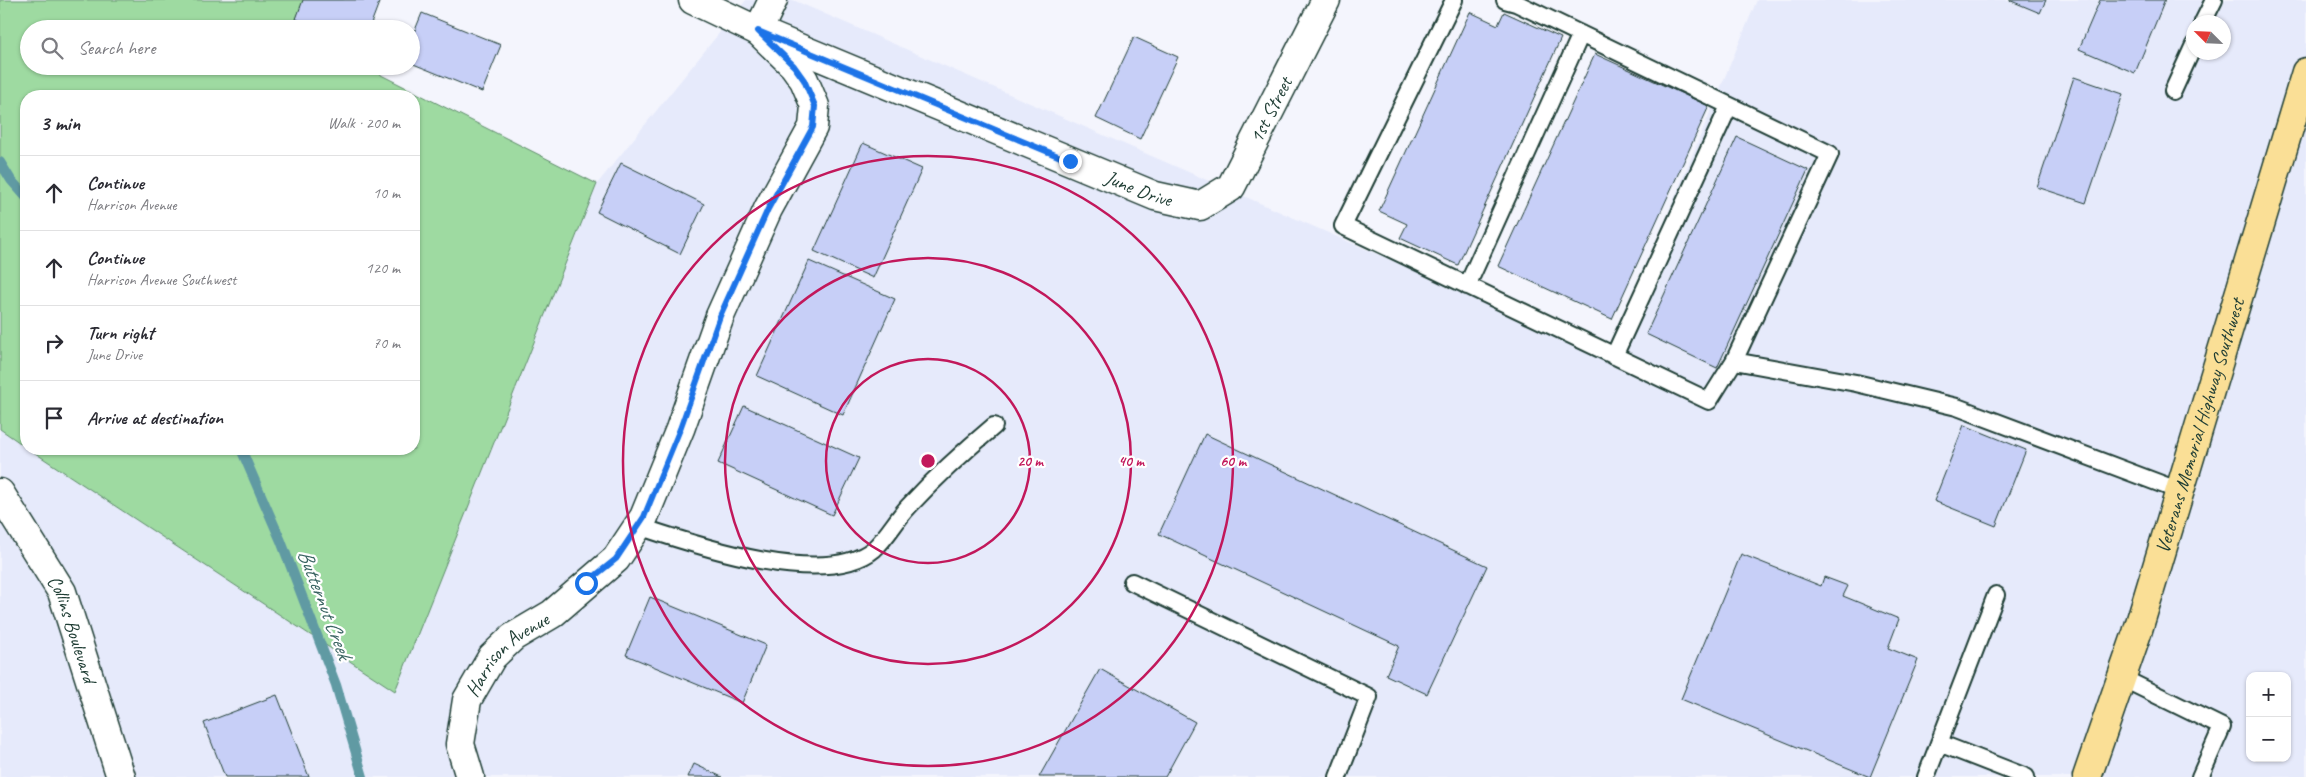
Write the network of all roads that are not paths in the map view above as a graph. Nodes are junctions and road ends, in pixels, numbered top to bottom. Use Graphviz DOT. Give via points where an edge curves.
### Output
graph roads {
  1 [pos="692,0"];
  2 [pos="773,0"];
  3 [pos="1326,0"];
  4 [pos="1454,0"];
  5 [pos="1505,0"];
  6 [pos="2214,0"];
  7 [pos="2207,15"];
  8 [pos="758,31"];
  9 [pos="1581,34"];
  10 [pos="2187,60"];
  11 [pos="2306,72"];
  12 [pos="2173,91"];
  13 [pos="1729,106"];
  14 [pos="1200,206"];
  15 [pos="1468,286"];
  16 [pos="1614,356"];
  17 [pos="1734,361"];
  18 [pos="994,426"];
  19 [pos="2180,491"];
  20 [pos="0,493"];
  21 [pos="638,526"];
  22 [pos="1132,582"];
  23 [pos="1996,596"];
  24 [pos="2122,678"];
  25 [pos="1939,743"];
  26 [pos="121,777"];
  27 [pos="470,777"];
  28 [pos="1338,777"];
  29 [pos="1926,777"];
  30 [pos="2026,777"];
  31 [pos="2087,777"];
  32 [pos="2200,777"];
  1 -- 8 [label="street, June Drive"];
  2 -- 8 [label="street"];
  3 -- 14 [label="street, 1st Street" via="1231,187"];
  4 -- 15 [label="lane" via="1343,226"];
  5 -- 9 [label="lane"];
  6 -- 7 [label="lane"];
  8 -- 14 [label="street, June Drive" via="1156,196"];
  8 -- 21 [label="street, Harrison Avenue" via="804,80 815,106 813,127 768,209 720,316 680,429"];
  9 -- 13 [label="lane"];
  9 -- 15 [label="lane"];
  10 -- 12 [label="lane"];
  11 -- 19 [label="main road, Veterans Memorial Highway Southwest"];
  13 -- 16 [label="lane"];
  13 -- 17 [label="lane" via="1830,154"];
  15 -- 16 [label="lane"];
  16 -- 17 [label="lane" via="1709,401"];
  17 -- 19 [label="lane" via="1856,383 1957,407"];
  18 -- 21 [label="lane" via="944,468 874,549 850,561 831,565 764,562 696,546"];
  19 -- 24 [label="main road, Veterans Memorial Highway Southwest"];
  20 -- 26 [label="street, Collins Boulevard" via="62,592"];
  21 -- 27 [label="street, Harrison Avenue" via="612,562 552,614 513,637 492,657 467,700 460,744"];
  22 -- 28 [label="lane" via="1368,696"];
  23 -- 25 [label="lane"];
  24 -- 31 [label="main road, Veterans Memorial Highway Southwest"];
  24 -- 32 [label="lane" via="2222,727"];
  25 -- 29 [label="lane"];
  25 -- 30 [label="lane"];
}
